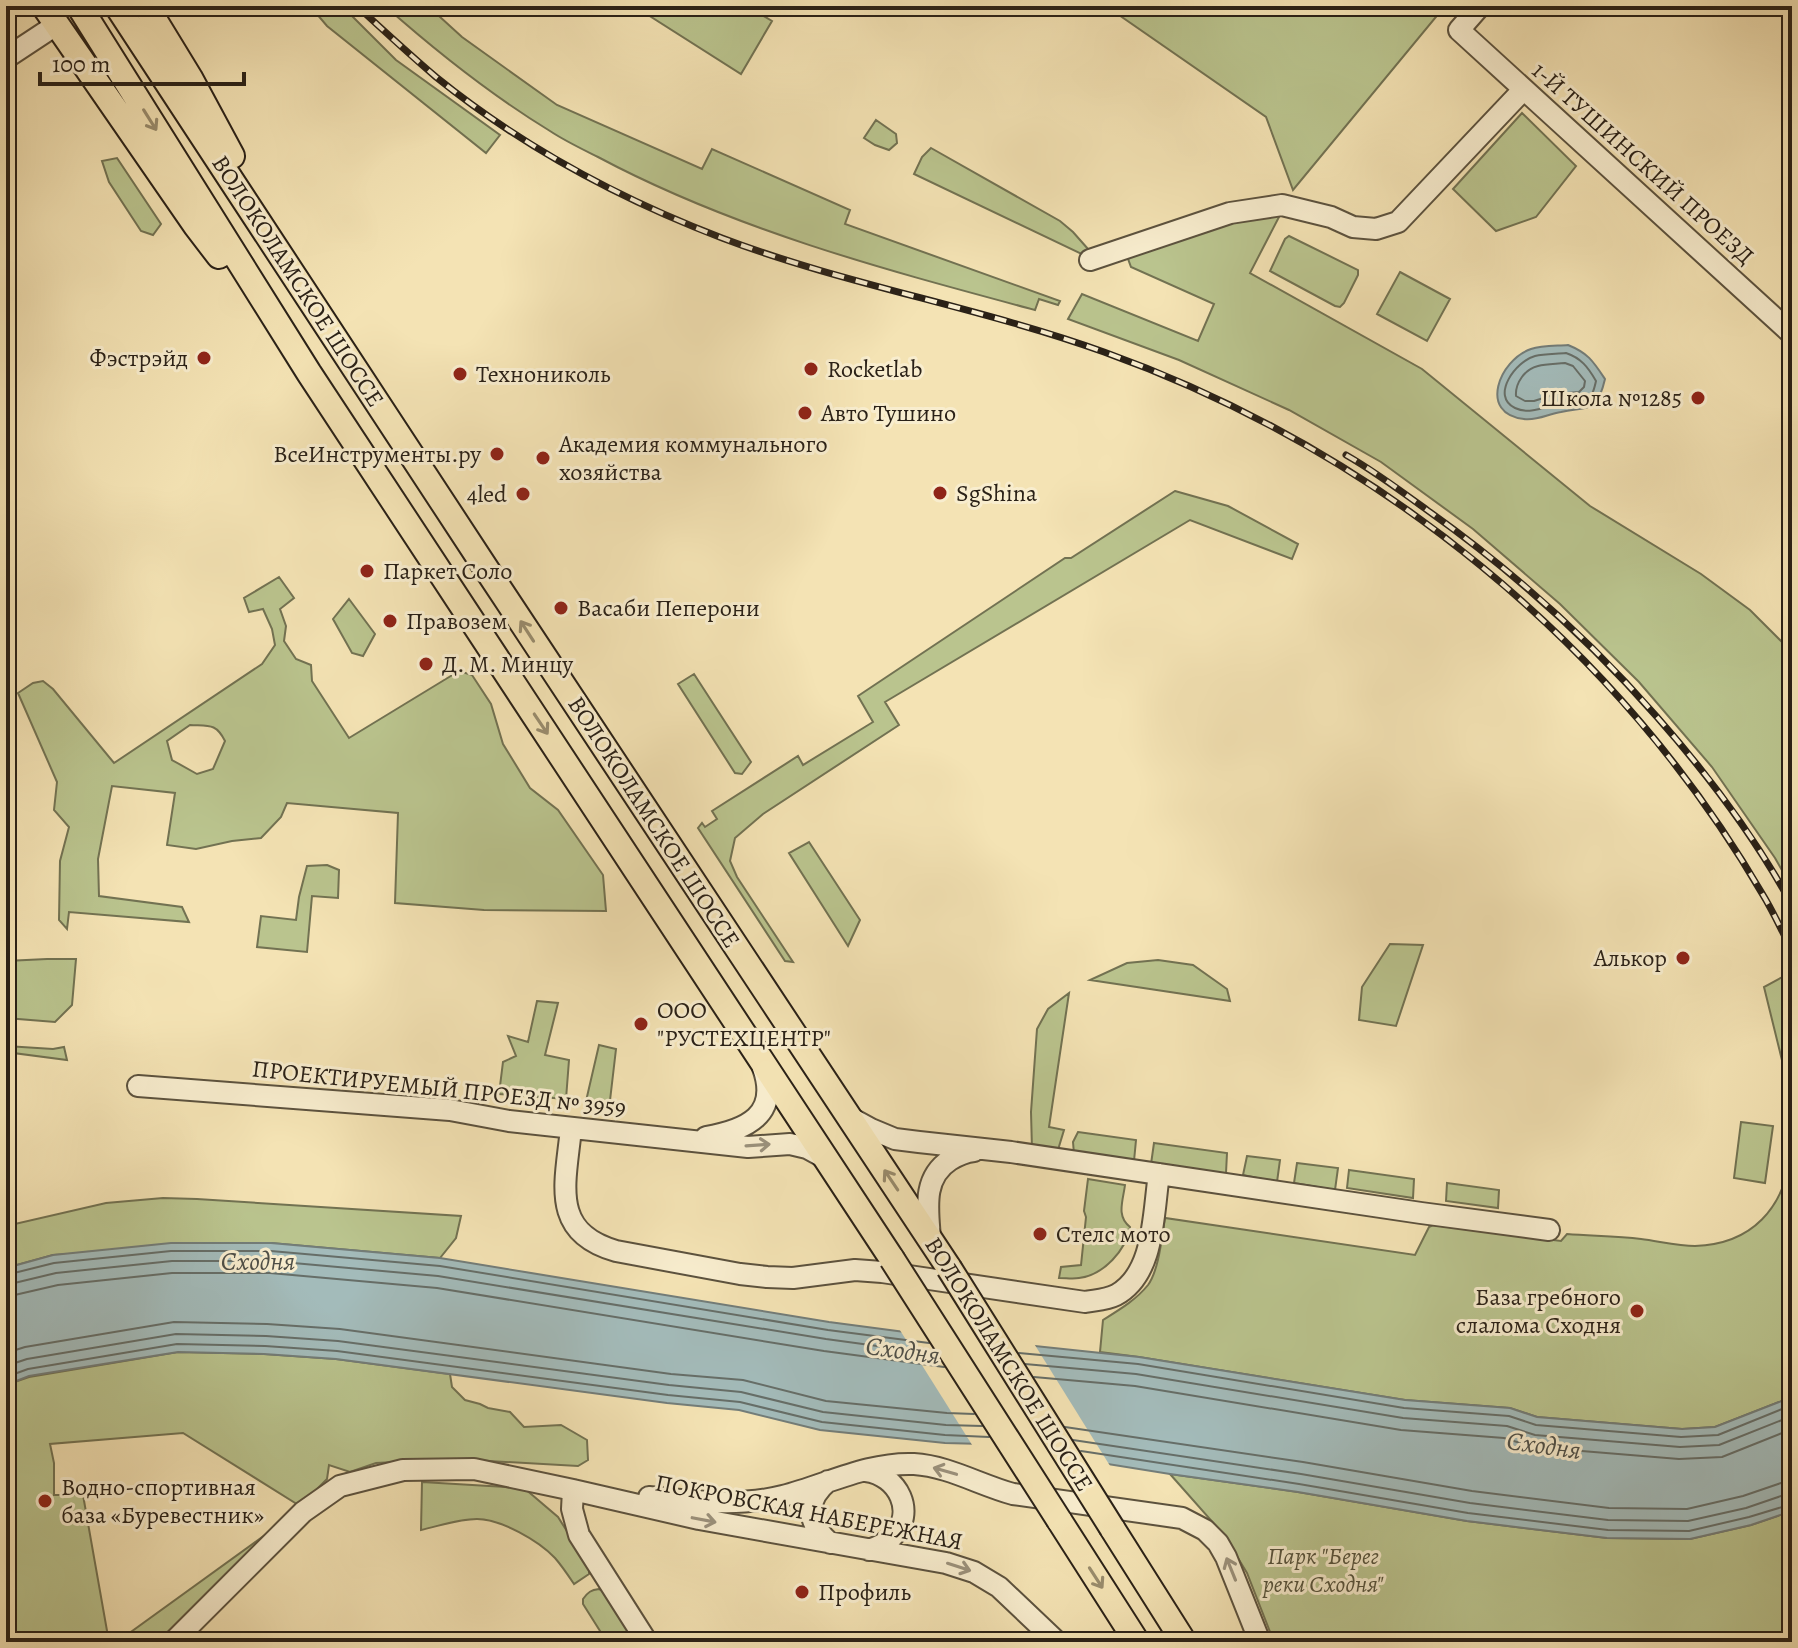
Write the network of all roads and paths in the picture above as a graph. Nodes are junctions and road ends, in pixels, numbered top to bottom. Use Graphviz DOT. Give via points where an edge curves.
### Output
graph roads {
  1 [pos="79,6"];
  2 [pos="117,6"];
  3 [pos="146,6"];
  4 [pos="1480,6"];
  5 [pos="50,16"];
  6 [pos="6,58"];
  7 [pos="1523,90"];
  8 [pos="1090,260"];
  9 [pos="294,275"];
  10 [pos="1792,334"];
  11 [pos="301,361"];
  12 [pos="757,1055"];
  13 [pos="138,1086"];
  14 [pos="849,1117"];
  15 [pos="571,1128"];
  16 [pos="687,1140"];
  17 [pos="990,1149"];
  18 [pos="827,1160"];
  19 [pos="1159,1174"];
  20 [pos="1549,1230"];
  21 [pos="930,1238"];
  22 [pos="862,1471"];
  23 [pos="828,1481"];
  24 [pos="573,1490"];
  25 [pos="830,1543"];
  26 [pos="869,1550"];
  27 [pos="1135,1640"];
  28 [pos="173,1642"];
  29 [pos="647,1642"];
  30 [pos="1057,1642"];
  31 [pos="1184,1642"];
  32 [pos="1260,1642"];
  1 -- 11 [label="main road, ВОЛОКОЛАМСКОЕ ШОССЕ, one-way"];
  2 -- 9 [label="main road, ВОЛОКОЛАМСКОЕ ШОССЕ"];
  3 -- 9 [label="main road" via="211,114"];
  4 -- 7 [label="street, 1-Й ТУШИНСКИЙ ПРОЕЗД" via="1459,30"];
  5 -- 6 [label="street"];
  5 -- 11 [label="main road" via="196,226"];
  7 -- 8 [label="street" via="1398,222 1376,229 1353,227 1282,205 1230,213"];
  7 -- 10 [label="street, 1-Й ТУШИНСКИЙ ПРОЕЗД"];
  14 -- 9 [label="main road, ВОЛОКОЛАМСКОЕ ШОССЕ, one-way"];
  11 -- 12 [label="main road, ВОЛОКОЛАМСКОЕ ШОССЕ, one-way"];
  12 -- 16 [label="street, ПРОЕКТИРУЕМЫЙ ПРОЕЗД № 3959" via="767,1090 755,1120 728,1133"];
  12 -- 18 [label="main road, ВОЛОКОЛАМСКОЕ ШОССЕ"];
  13 -- 15 [label="street, ПРОЕКТИРУЕМЫЙ ПРОЕЗД № 3959" via="450,1110"];
  14 -- 17 [label="street" via="895,1139"];
  21 -- 14 [label="main road, ВОЛОКОЛАМСКОЕ ШОССЕ, one-way"];
  15 -- 16 [label="street, ПРОЕКТИРУЕМЫЙ ПРОЕЗД № 3959"];
  15 -- 19 [label="street" via="565,1197 570,1218 599,1247 740,1274 793,1278 882,1272 1085,1302 1116,1295 1144,1263"];
  16 -- 18 [label="street, ПРОЕКТИРУЕМЫЙ ПРОЕЗД № 3959, one-way" via="748,1147 790,1144"];
  17 -- 19 [label="street"];
  17 -- 21 [label="street" via="955,1156 937,1171 927,1196"];
  18 -- 27 [label="main road, ВОЛОКОЛАМСКОЕ ШОССЕ, one-way, bridge"];
  19 -- 20 [label="street"];
  21 -- 31 [label="main road, ВОЛОКОЛАМСКОЕ ШОССЕ, bridge"];
  22 -- 23 [label="street, ПОКРОВСКАЯ НАБЕРЕЖНАЯ"];
  22 -- 26 [label="street" via="893,1484 904,1510 895,1534"];
  32 -- 22 [label="street, ПОКРОВСКАЯ НАБЕРЕЖНАЯ, one-way" via="1218,1543 1182,1518 1013,1494 916,1464"];
  23 -- 24 [label="street, ПОКРОВСКАЯ НАБЕРЕЖНАЯ" via="785,1496 711,1503"];
  23 -- 25 [label="street" via="815,1495 811,1513 813,1524"];
  24 -- 25 [label="street, ПОКРОВСКАЯ НАБЕРЕЖНАЯ, one-way"];
  24 -- 28 [label="street, ПОКРОВСКАЯ НАБЕРЕЖНАЯ" via="474,1469 403,1470 340,1486 303,1512"];
  24 -- 29 [label="street" via="579,1535"];
  25 -- 26 [label="street, ПОКРОВСКАЯ НАБЕРЕЖНАЯ"];
  26 -- 30 [label="street, ПОКРОВСКАЯ НАБЕРЕЖНАЯ, one-way" via="974,1572 999,1587"];
}
